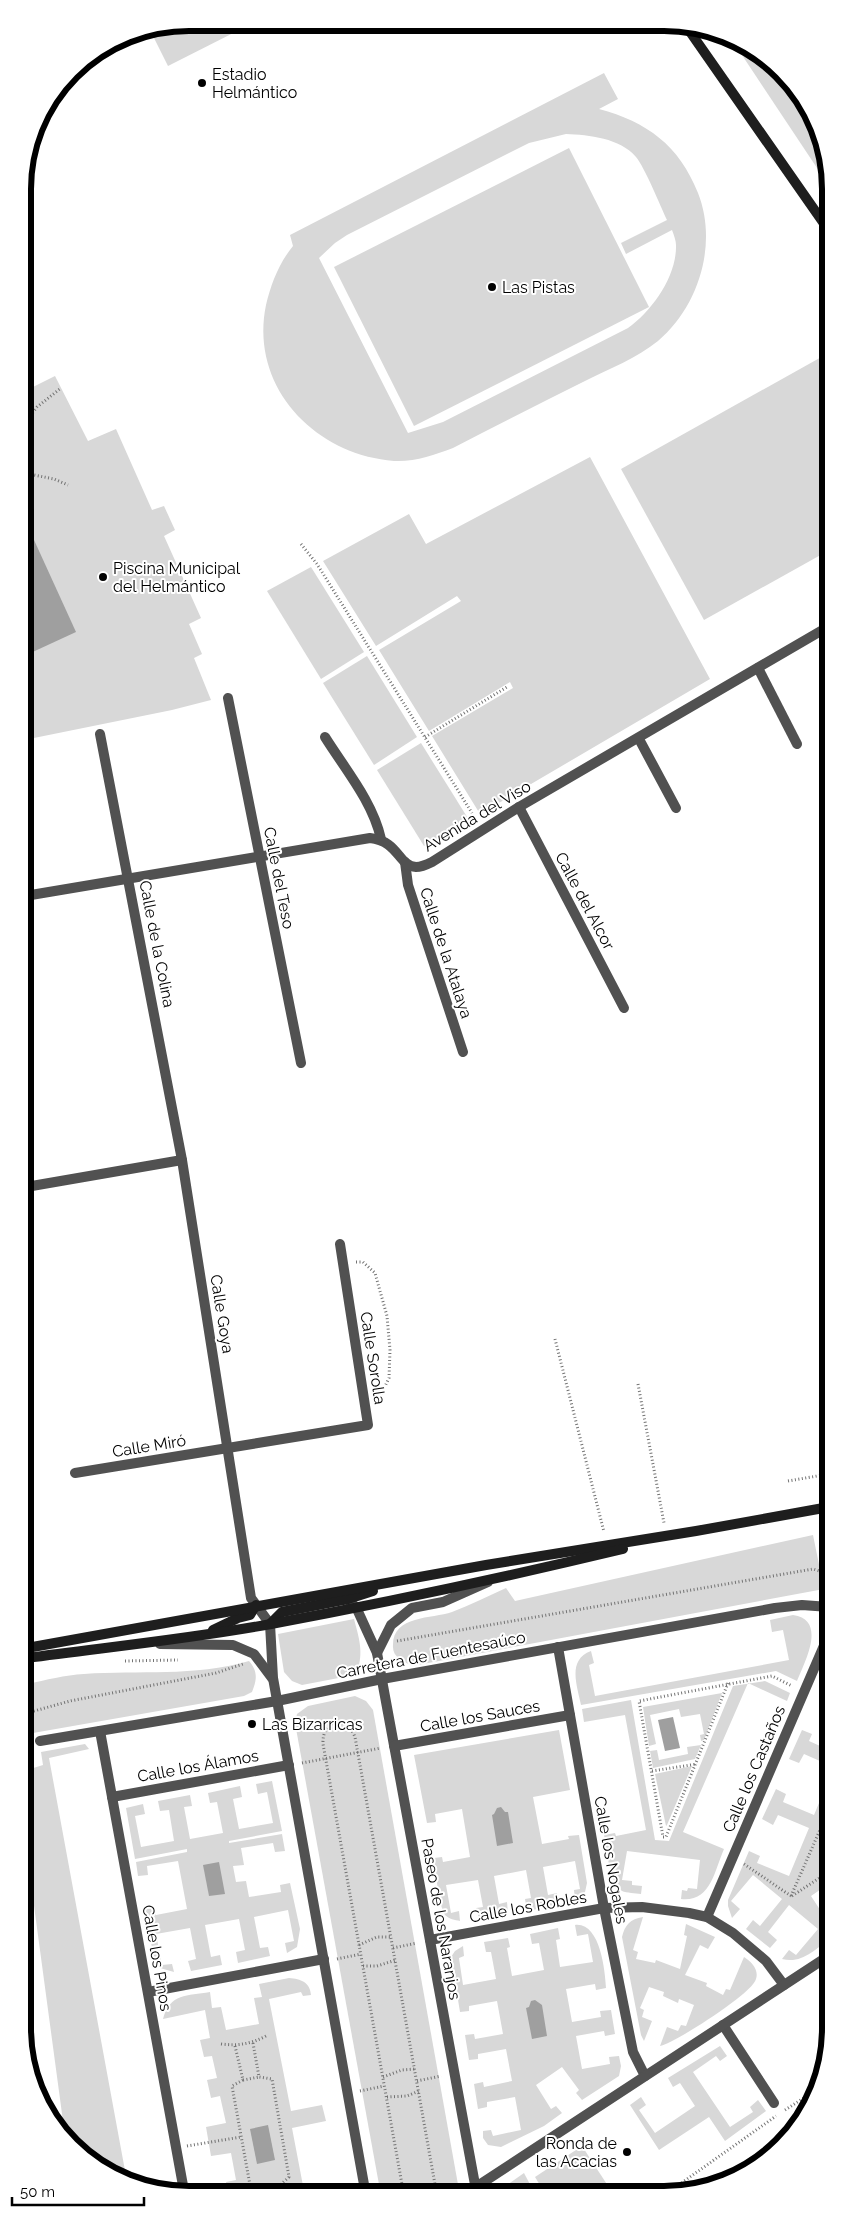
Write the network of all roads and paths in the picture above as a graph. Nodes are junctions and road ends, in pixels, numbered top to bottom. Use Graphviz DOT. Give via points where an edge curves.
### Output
graph roads {
  1 [pos="691,34"];
  2 [pos="822,221"];
  3 [pos="61,388"];
  4 [pos="32,414"];
  5 [pos="32,475"];
  6 [pos="68,485"];
  7 [pos="301,544"];
  8 [pos="822,630"];
  9 [pos="758,668"];
  10 [pos="507,687"];
  11 [pos="228,698"];
  12 [pos="100,734"];
  13 [pos="325,737"];
  14 [pos="425,737"];
  15 [pos="639,739"];
  16 [pos="797,744"];
  17 [pos="519,808"];
  18 [pos="676,808"];
  19 [pos="472,813"];
  20 [pos="381,839"];
  21 [pos="260,857"];
  22 [pos="405,862"];
  23 [pos="129,878"];
  24 [pos="32,895"];
  25 [pos="624,1008"];
  26 [pos="463,1052"];
  27 [pos="301,1063"];
  28 [pos="182,1160"];
  29 [pos="31,1187"];
  30 [pos="340,1244"];
  31 [pos="343,1262"];
  32 [pos="555,1339"];
  33 [pos="638,1384"];
  34 [pos="366,1411"];
  35 [pos="228,1448"];
  36 [pos="75,1473"];
  37 [pos="821,1475"];
  38 [pos="788,1481"];
  39 [pos="821,1508"];
  40 [pos="696,1531"];
  41 [pos="664,1536"];
  42 [pos="607,1545"];
  43 [pos="821,1572"];
  44 [pos="492,1581"];
  45 [pos="345,1595"];
  46 [pos="256,1605"];
  47 [pos="821,1606"];
  48 [pos="356,1607"];
  49 [pos="270,1624"];
  50 [pos="206,1634"];
  51 [pos="147,1644"];
  52 [pos="31,1647"];
  53 [pos="558,1647"];
  54 [pos="380,1648"];
  55 [pos="821,1652"];
  56 [pos="31,1658"];
  57 [pos="184,1659"];
  58 [pos="241,1660"];
  59 [pos="119,1661"];
  60 [pos="272,1678"];
  61 [pos="382,1679"];
  62 [pos="728,1683"];
  63 [pos="795,1687"];
  64 [pos="277,1701"];
  65 [pos="31,1712"];
  66 [pos="570,1715"];
  67 [pos="100,1731"];
  68 [pos="40,1741"];
  69 [pos="394,1746"];
  70 [pos="382,1748"];
  71 [pos="357,1753"];
  72 [pos="325,1759"];
  73 [pos="697,1764"];
  74 [pos="289,1765"];
  75 [pos="652,1771"];
  76 [pos="112,1797"];
  77 [pos="821,1827"];
  78 [pos="744,1864"];
  79 [pos="821,1876"];
  80 [pos="791,1896"];
  81 [pos="604,1908"];
  82 [pos="708,1917"];
  83 [pos="391,1937"];
  84 [pos="430,1940"];
  85 [pos="417,1944"];
  86 [pos="359,1945"];
  87 [pos="393,1948"];
  88 [pos="360,1954"];
  89 [pos="324,1959"];
  90 [pos="335,1959"];
  91 [pos="396,1960"];
  92 [pos="821,1961"];
  93 [pos="363,1966"];
  94 [pos="784,1985"];
  95 [pos="148,1992"];
  96 [pos="723,2025"];
  97 [pos="266,2036"];
  98 [pos="254,2043"];
  99 [pos="221,2044"];
  100 [pos="236,2046"];
  101 [pos="415,2069"];
  102 [pos="259,2076"];
  103 [pos="441,2076"];
  104 [pos="645,2076"];
  105 [pos="383,2077"];
  106 [pos="243,2080"];
  107 [pos="417,2081"];
  108 [pos="384,2086"];
  109 [pos="359,2091"];
  110 [pos="418,2091"];
  111 [pos="387,2097"];
  112 [pos="806,2097"];
  113 [pos="774,2103"];
  114 [pos="241,2137"];
  115 [pos="185,2147"];
  116 [pos="679,2184"];
  117 [pos="183,2185"];
  118 [pos="252,2186"];
  119 [pos="279,2186"];
  120 [pos="364,2186"];
  121 [pos="403,2186"];
  122 [pos="435,2186"];
  123 [pos="476,2186"];
  124 [pos="479,2186"];
  1 -- 2 [label="main road"];
  3 -- 4 [label="path"];
  5 -- 6 [label="path"];
  7 -- 14 [label="path" via="317,564"];
  8 -- 9 [label="street, Avenida del Viso"];
  9 -- 15 [label="street, Avenida del Viso"];
  9 -- 16 [label="street"];
  10 -- 14 [label="path"];
  11 -- 21 [label="street, Calle del Teso"];
  12 -- 23 [label="street, Calle de la Colina"];
  13 -- 20 [label="street" via="366,801"];
  14 -- 19 [label="path"];
  15 -- 17 [label="street, Avenida del Viso"];
  15 -- 18 [label="street"];
  17 -- 22 [label="street, Avenida del Viso" via="432,862 417,867"];
  17 -- 25 [label="street, Calle del Alcor"];
  20 -- 21 [label="street" via="370,838"];
  20 -- 22 [label="street"];
  21 -- 23 [label="street"];
  21 -- 27 [label="street, Calle del Teso"];
  22 -- 26 [label="street, Calle de la Atalaya" via="408,885"];
  23 -- 24 [label="street"];
  23 -- 28 [label="street, Calle de la Colina"];
  28 -- 29 [label="street"];
  28 -- 35 [label="street, Calle Goya"];
  30 -- 31 [label="street, Calle Sorolla"];
  31 -- 34 [label="street, Calle Sorolla"];
  31 -- 34 [label="path" via="363,1262 375,1273 387,1316 389,1378 380,1400"];
  32 -- 42 [label="path"];
  33 -- 41 [label="path" via="664,1514"];
  34 -- 35 [label="street, Calle Sorolla" via="368,1425"];
  35 -- 36 [label="street, Calle Miró"];
  35 -- 46 [label="street, Calle Goya" via="251,1598"];
  37 -- 38 [label="path"];
  39 -- 40 [label="main road"];
  40 -- 41 [label="main road"];
  40 -- 44 [label="main road"];
  41 -- 42 [label="main road"];
  42 -- 45 [label="main road" via="424,1576"];
  43 -- 54 [label="path" via="813,1569"];
  44 -- 48 [label="main road"];
  44 -- 54 [label="street" via="443,1602 412,1608 391,1624"];
  45 -- 46 [label="main road"];
  45 -- 48 [label="street, Paseo de los Naranjos"];
  45 -- 49 [label="main road" via="282,1612"];
  46 -- 49 [label="street, Calle Goya"];
  46 -- 50 [label="main road" via="250,1615"];
  46 -- 52 [label="main road"];
  47 -- 53 [label="street, Carretera de Fuentesaúco" via="775,1608"];
  48 -- 49 [label="main road"];
  48 -- 54 [label="street, Paseo de los Naranjos"];
  49 -- 50 [label="main road"];
  49 -- 60 [label="street"];
  50 -- 51 [label="main road"];
  51 -- 56 [label="main road"];
  51 -- 60 [label="street" via="233,1645 254,1654"];
  53 -- 61 [label="street, Carretera de Fuentesaúco"];
  53 -- 66 [label="street, Calle los Nogales"];
  54 -- 61 [label="street, Paseo de los Naranjos"];
  55 -- 82 [label="street, Calle los Castaños"];
  57 -- 59 [label="path"];
  58 -- 65 [label="path" via="246,1664 216,1673 70,1701"];
  60 -- 64 [label="street"];
  61 -- 64 [label="street, Carretera de Fuentesaúco"];
  61 -- 69 [label="street, Paseo de los Naranjos"];
  62 -- 63 [label="path" via="772,1676"];
  62 -- 73 [label="path"];
  62 -- 75 [label="path" via="639,1701"];
  64 -- 67 [label="street, Carretera de Fuentesaúco"];
  64 -- 74 [label="street"];
  66 -- 69 [label="street, Calle los Sauces"];
  66 -- 81 [label="street, Calle los Nogales"];
  67 -- 68 [label="street, Carretera de Fuentesaúco"];
  67 -- 76 [label="street, Calle los Pinos"];
  69 -- 84 [label="street, Paseo de los Naranjos"];
  70 -- 71 [label="path"];
  71 -- 72 [label="path"];
  71 -- 72 [label="path" via="352,1731 342,1723 335,1723 326,1727 322,1735"];
  71 -- 83 [label="path"];
  72 -- 74 [label="path"];
  72 -- 86 [label="path"];
  73 -- 75 [label="path"];
  73 -- 75 [label="path" via="666,1838 663,1838"];
  74 -- 76 [label="street, Calle los Álamos"];
  74 -- 89 [label="street"];
  76 -- 95 [label="street, Calle los Pinos"];
  77 -- 80 [label="path"];
  78 -- 80 [label="path"];
  79 -- 80 [label="path"];
  81 -- 82 [label="street, Calle los Robles" via="642,1907"];
  81 -- 84 [label="street, Calle los Robles"];
  81 -- 104 [label="street, Calle los Nogales" via="633,2052"];
  82 -- 94 [label="street, Calle los Robles" via="766,1961"];
  83 -- 86 [label="path" via="369,1939"];
  83 -- 87 [label="path"];
  84 -- 123 [label="street, Paseo de los Naranjos"];
  85 -- 87 [label="path"];
  86 -- 88 [label="path"];
  87 -- 91 [label="path"];
  88 -- 90 [label="path"];
  88 -- 93 [label="path"];
  89 -- 95 [label="street"];
  89 -- 120 [label="street"];
  91 -- 93 [label="path" via="377,1966"];
  91 -- 101 [label="path"];
  92 -- 94 [label="street"];
  93 -- 105 [label="path"];
  94 -- 96 [label="street"];
  95 -- 117 [label="street, Calle los Pinos"];
  96 -- 104 [label="street"];
  96 -- 113 [label="street"];
  97 -- 98 [label="path"];
  98 -- 100 [label="path"];
  98 -- 102 [label="path"];
  99 -- 100 [label="path"];
  100 -- 106 [label="path"];
  101 -- 105 [label="path"];
  101 -- 107 [label="path"];
  102 -- 106 [label="path"];
  102 -- 119 [label="path" via="272,2079 289,2177"];
  103 -- 107 [label="path"];
  104 -- 124 [label="street"];
  105 -- 108 [label="path"];
  106 -- 114 [label="path" via="232,2086"];
  107 -- 110 [label="path"];
  108 -- 109 [label="path"];
  108 -- 111 [label="path"];
  110 -- 111 [label="path" via="407,2096"];
  110 -- 122 [label="path"];
  111 -- 121 [label="path"];
  112 -- 116 [label="path"];
  114 -- 115 [label="path"];
  114 -- 118 [label="path"];
}
